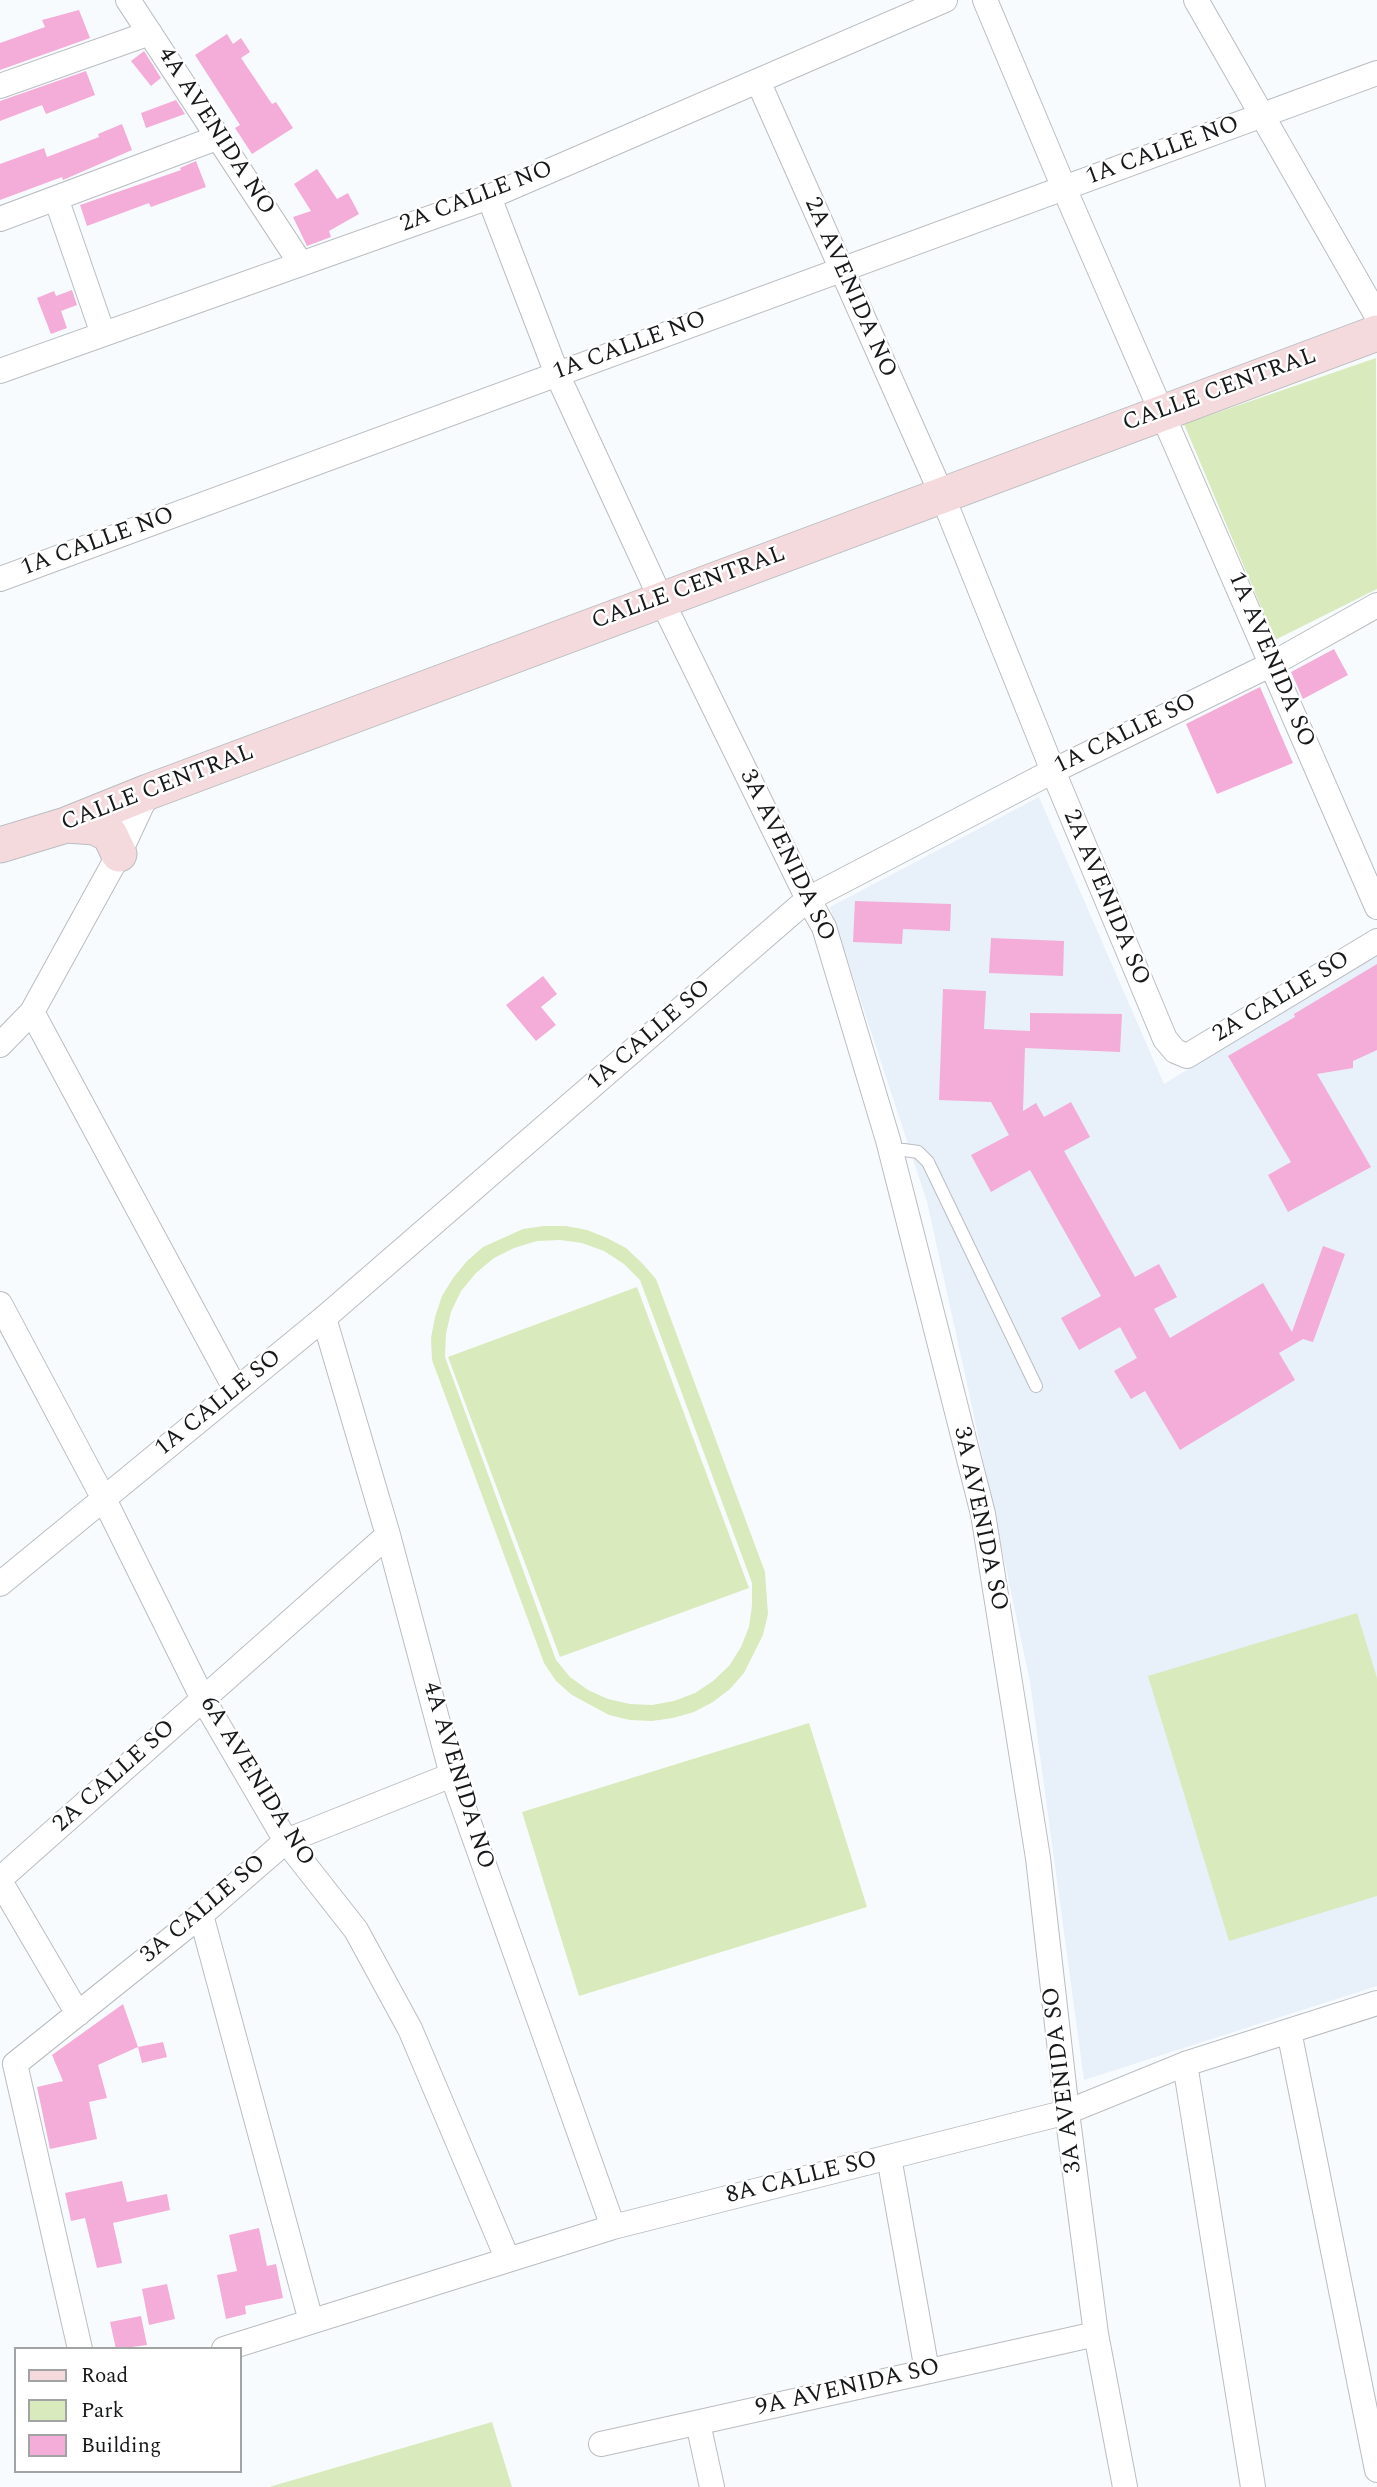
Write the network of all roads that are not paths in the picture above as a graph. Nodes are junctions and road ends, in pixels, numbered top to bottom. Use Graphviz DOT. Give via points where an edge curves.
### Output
graph roads {
  1 [pos="128,0"];
  2 [pos="945,0"];
  3 [pos="985,0"];
  4 [pos="1196,0"];
  5 [pos="150,33"];
  6 [pos="1377,73"];
  7 [pos="758,81"];
  8 [pos="0,86"];
  9 [pos="1261,116"];
  10 [pos="219,137"];
  11 [pos="1064,188"];
  12 [pos="489,197"];
  13 [pos="56,198"];
  14 [pos="0,219"];
  15 [pos="301,264"];
  16 [pos="841,270"];
  17 [pos="1377,316"];
  18 [pos="1377,333"];
  19 [pos="103,334"];
  20 [pos="0,371"];
  21 [pos="557,374"];
  22 [pos="1163,413"];
  23 [pos="942,495"];
  24 [pos="0,579"];
  25 [pos="661,599"];
  26 [pos="1377,606"];
  27 [pos="1272,664"];
  28 [pos="1053,771"];
  29 [pos="148,792"];
  30 [pos="66,825"];
  31 [pos="0,845"];
  32 [pos="119,854"];
  33 [pos="808,899"];
  34 [pos="1377,907"];
  35 [pos="1377,941"];
  36 [pos="32,1012"];
  37 [pos="0,1045"];
  38 [pos="1187,1056"];
  39 [pos="891,1151"];
  40 [pos="0,1304"];
  41 [pos="324,1318"];
  42 [pos="1036,1386"];
  43 [pos="236,1390"];
  44 [pos="104,1499"];
  45 [pos="388,1535"];
  46 [pos="0,1584"];
  47 [pos="203,1699"];
  48 [pos="452,1775"];
  49 [pos="286,1841"];
  50 [pos="0,1880"];
  51 [pos="201,1915"];
  52 [pos="1377,2003"];
  53 [pos="78,2014"];
  54 [pos="1289,2031"];
  55 [pos="1185,2064"];
  56 [pos="1067,2112"];
  57 [pos="889,2157"];
  58 [pos="613,2227"];
  59 [pos="508,2260"];
  60 [pos="311,2321"];
  61 [pos="1096,2334"];
  62 [pos="80,2347"];
  63 [pos="230,2347"];
  64 [pos="927,2371"];
  65 [pos="698,2423"];
  66 [pos="601,2444"];
  67 [pos="1377,2470"];
  68 [pos="712,2487"];
  69 [pos="1125,2487"];
  70 [pos="1253,2487"];
  1 -- 5 [label="street, 4A AVENIDA NO"];
  2 -- 7 [label="street, 2A CALLE NO"];
  3 -- 11 [label="street, 1A AVENIDA SO"];
  4 -- 9 [label="street"];
  5 -- 8 [label="street"];
  5 -- 10 [label="street, 4A AVENIDA NO"];
  6 -- 9 [label="street, 1A CALLE NO"];
  7 -- 12 [label="street, 2A CALLE NO"];
  7 -- 16 [label="street, 2A AVENIDA NO"];
  9 -- 11 [label="street, 1A CALLE NO"];
  9 -- 17 [label="street"];
  10 -- 13 [label="street"];
  10 -- 15 [label="street, 4A AVENIDA NO"];
  11 -- 16 [label="street, 1A CALLE NO"];
  11 -- 22 [label="street, 1A AVENIDA SO"];
  12 -- 15 [label="street, 2A CALLE NO"];
  12 -- 21 [label="street, 3A AVENIDA SO"];
  13 -- 14 [label="street"];
  13 -- 19 [label="street"];
  15 -- 19 [label="street, 2A CALLE NO"];
  16 -- 21 [label="street, 1A CALLE NO"];
  16 -- 23 [label="street, 2A AVENIDA NO"];
  18 -- 22 [label="main road, CALLE CENTRAL"];
  19 -- 20 [label="street, 2A CALLE NO"];
  21 -- 24 [label="street, 1A CALLE NO"];
  21 -- 25 [label="street, 3A AVENIDA SO"];
  22 -- 23 [label="main road, CALLE CENTRAL"];
  22 -- 27 [label="street, 1A AVENIDA SO"];
  23 -- 25 [label="main road, CALLE CENTRAL"];
  23 -- 28 [label="street, 2A AVENIDA SO"];
  25 -- 29 [label="main road, CALLE CENTRAL"];
  25 -- 33 [label="street, 3A AVENIDA SO"];
  26 -- 27 [label="street, 1A CALLE SO"];
  27 -- 28 [label="street, 1A CALLE SO"];
  27 -- 34 [label="street, 1A AVENIDA SO"];
  28 -- 33 [label="street, 1A CALLE SO"];
  28 -- 38 [label="street, 2A AVENIDA SO" via="1165,1039"];
  29 -- 30 [label="main road, CALLE CENTRAL"];
  29 -- 32 [label="street"];
  30 -- 31 [label="main road, CALLE CENTRAL"];
  30 -- 32 [label="main road" via="94,827 110,835"];
  32 -- 36 [label="street"];
  33 -- 39 [label="street, 3A AVENIDA SO" via="824,927"];
  33 -- 41 [label="street, 1A CALLE SO"];
  35 -- 38 [label="street, 2A CALLE SO"];
  36 -- 37 [label="street"];
  36 -- 43 [label="street"];
  39 -- 42 [label="lane" via="918,1152 928,1162"];
  39 -- 56 [label="street, 3A AVENIDA SO" via="983,1514 1038,1858"];
  40 -- 44 [label="street, 6A AVENIDA NO"];
  41 -- 43 [label="street, 1A CALLE SO"];
  41 -- 45 [label="street, 4A AVENIDA NO"];
  43 -- 44 [label="street, 1A CALLE SO"];
  44 -- 46 [label="street, 1A CALLE SO"];
  44 -- 47 [label="street, 6A AVENIDA NO"];
  45 -- 47 [label="street, 2A CALLE SO"];
  45 -- 48 [label="street, 4A AVENIDA NO"];
  47 -- 49 [label="street, 6A AVENIDA NO"];
  47 -- 50 [label="street, 2A CALLE SO"];
  48 -- 49 [label="street, 3A CALLE SO"];
  48 -- 58 [label="street, 4A AVENIDA NO"];
  49 -- 51 [label="street, 3A CALLE SO"];
  49 -- 59 [label="street, 6A AVENIDA NO" via="356,1930 410,2029"];
  50 -- 53 [label="street"];
  51 -- 53 [label="street, 3A CALLE SO"];
  51 -- 60 [label="street"];
  52 -- 54 [label="street, 8A CALLE SO"];
  53 -- 62 [label="street, 3A CALLE SO" via="15,2064"];
  54 -- 55 [label="street, 8A CALLE SO"];
  54 -- 67 [label="street"];
  55 -- 56 [label="street, 8A CALLE SO"];
  55 -- 70 [label="street"];
  56 -- 57 [label="street, 8A CALLE SO"];
  56 -- 61 [label="street, 3A AVENIDA SO"];
  57 -- 58 [label="street, 8A CALLE SO"];
  57 -- 64 [label="street"];
  58 -- 59 [label="street, 8A CALLE SO"];
  59 -- 60 [label="street, 8A CALLE SO"];
  60 -- 63 [label="street, 8A CALLE SO"];
  61 -- 64 [label="street, 9A AVENIDA SO"];
  61 -- 69 [label="street, 3A AVENIDA SO"];
  64 -- 65 [label="street, 9A AVENIDA SO"];
  65 -- 66 [label="street, 9A AVENIDA SO"];
  65 -- 68 [label="street"];
}
